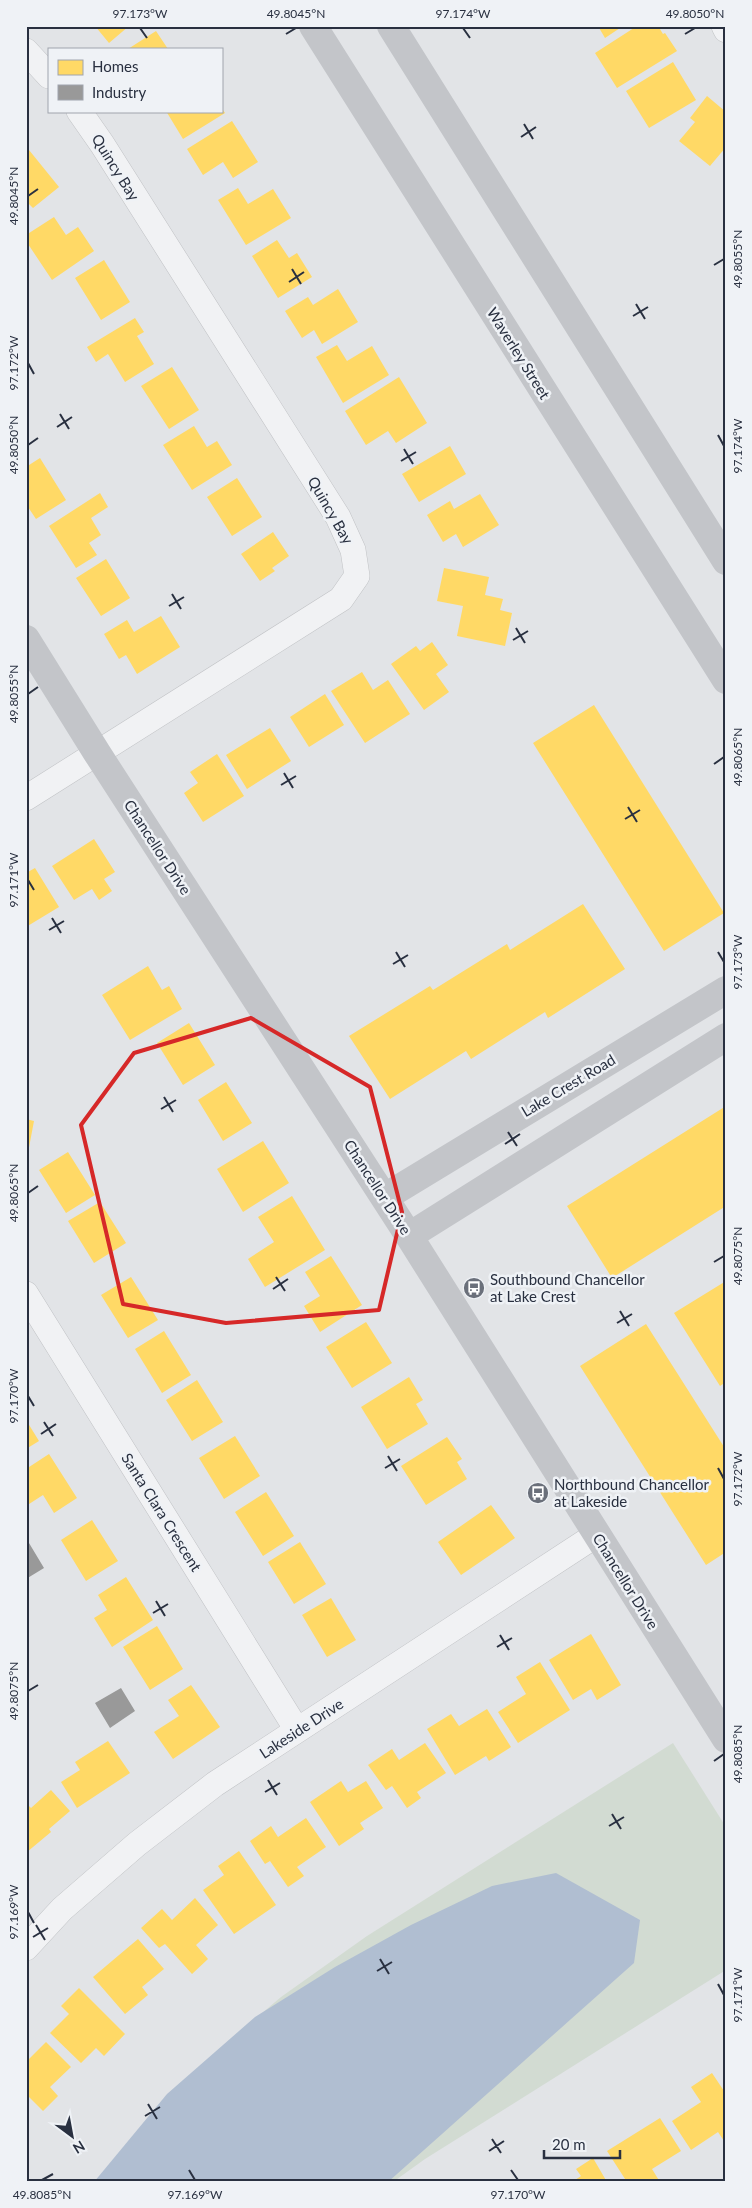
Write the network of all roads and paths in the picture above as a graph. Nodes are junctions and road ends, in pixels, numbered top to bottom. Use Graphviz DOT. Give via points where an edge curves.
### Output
graph roads {
  1 [pos="313,26"];
  2 [pos="391,26"];
  3 [pos="724,26"];
  4 [pos="726,30"];
  5 [pos="26,51"];
  6 [pos="48,75"];
  7 [pos="80,112"];
  8 [pos="726,562"];
  9 [pos="26,639"];
  10 [pos="726,680"];
  11 [pos="97,753"];
  12 [pos="26,798"];
  13 [pos="726,990"];
  14 [pos="726,1037"];
  15 [pos="384,1197"];
  16 [pos="409,1236"];
  17 [pos="26,1294"];
  18 [pos="596,1535"];
  19 [pos="297,1730"];
  20 [pos="726,1739"];
  21 [pos="26,1948"];
  1 -- 10 [label="street, Waverley Street"];
  2 -- 8 [label="street"];
  3 -- 4 [label="street"];
  5 -- 6 [label="street"];
  7 -- 11 [label="street, Quincy Bay" via="338,517 353,550 357,576 341,599"];
  9 -- 11 [label="street, Chancellor Drive"];
  11 -- 12 [label="street, Quincy Bay"];
  11 -- 15 [label="street, Chancellor Drive"];
  13 -- 15 [label="street, Lake Crest Road"];
  14 -- 16 [label="street"];
  15 -- 16 [label="street, Chancellor Drive"];
  16 -- 18 [label="street, Chancellor Drive"];
  17 -- 19 [label="street, Santa Clara Crescent"];
  18 -- 19 [label="street, Lakeside Drive"];
  18 -- 20 [label="street, Chancellor Drive"];
  19 -- 21 [label="street, Lakeside Drive" via="215,1784 137,1844 62,1909"];
}
